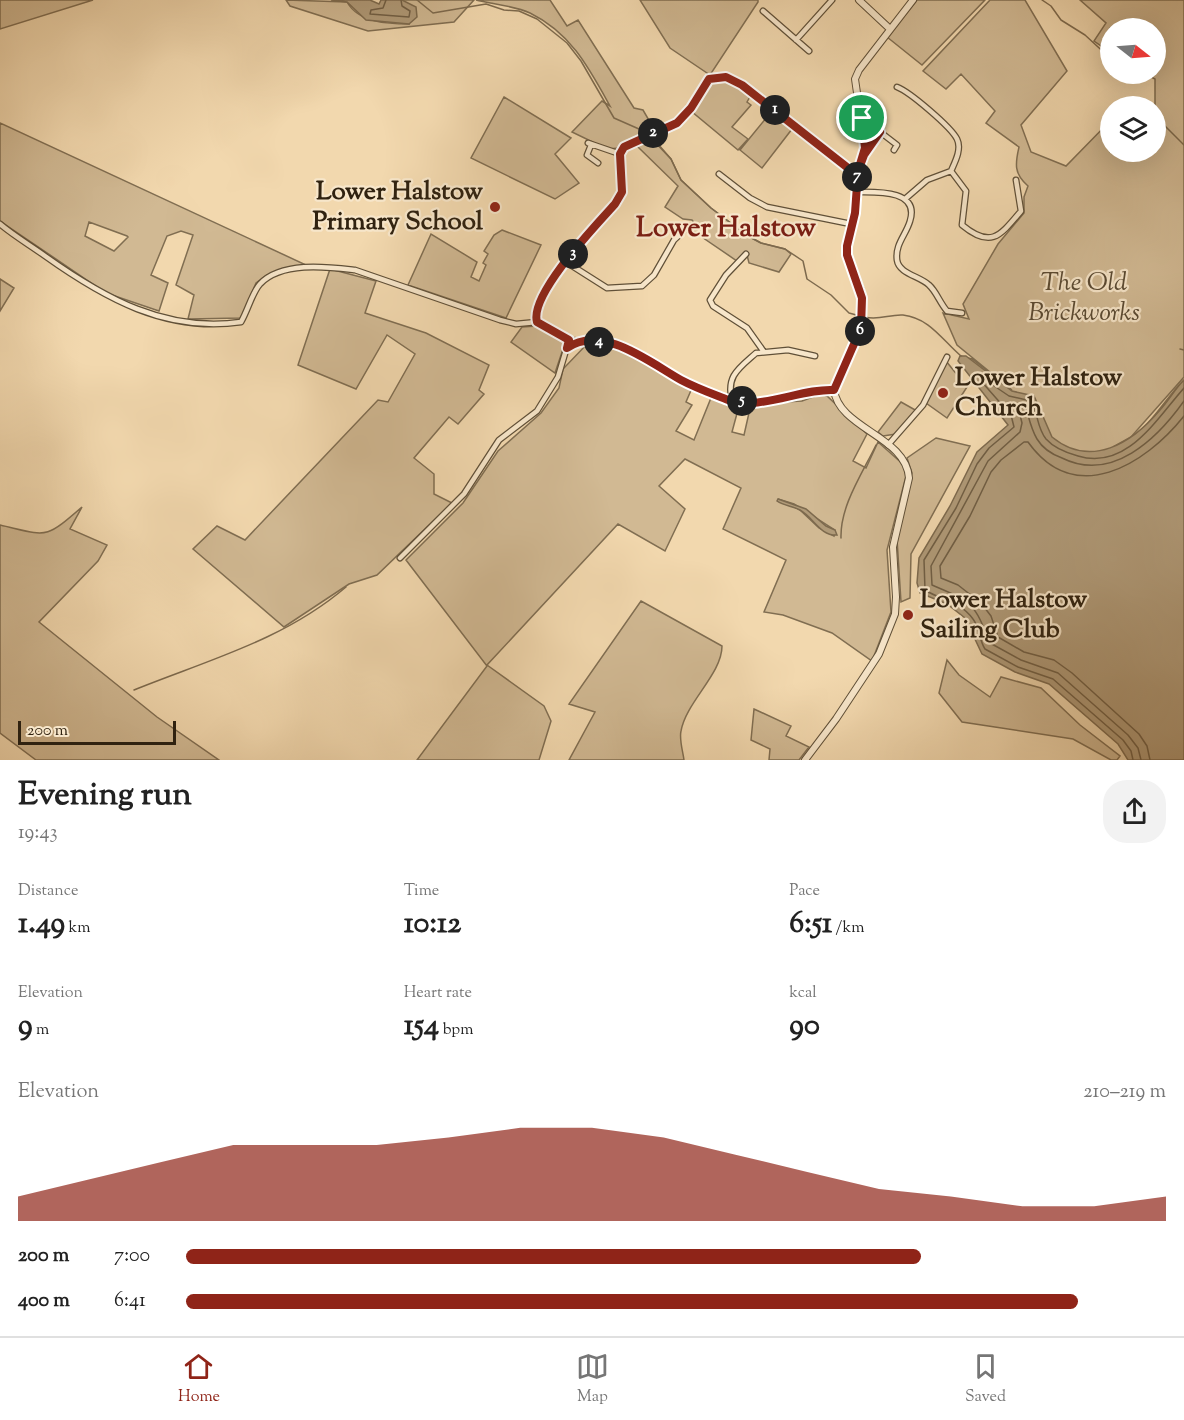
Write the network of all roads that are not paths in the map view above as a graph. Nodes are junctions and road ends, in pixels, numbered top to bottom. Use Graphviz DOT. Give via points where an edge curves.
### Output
graph roads {
  1 [pos="832,0"];
  2 [pos="859,0"];
  3 [pos="913,0"];
  4 [pos="763,11"];
  5 [pos="890,29"];
  6 [pos="796,40"];
  7 [pos="808,51"];
  8 [pos="897,87"];
  9 [pos="862,118"];
  10 [pos="880,132"];
  11 [pos="894,150"];
  12 [pos="620,154"];
  13 [pos="864,155"];
  14 [pos="598,163"];
  15 [pos="858,171"];
  16 [pos="951,171"];
  17 [pos="719,174"];
  18 [pos="1016,180"];
  19 [pos="856,192"];
  20 [pos="905,199"];
  21 [pos="0,224"];
  22 [pos="851,224"];
  23 [pos="689,225"];
  24 [pos="746,254"];
  25 [pos="566,262"];
  26 [pos="962,312"];
  27 [pos="537,322"];
  28 [pos="569,340"];
  29 [pos="579,342"];
  30 [pos="567,348"];
  31 [pos="764,352"];
  32 [pos="815,356"];
  33 [pos="947,357"];
  34 [pos="834,390"];
  35 [pos="732,401"];
  36 [pos="888,445"];
  37 [pos="400,558"];
  38 [pos="805,760"];
  1 -- 6 [label="street"];
  2 -- 5 [label="street"];
  3 -- 5 [label="street"];
  4 -- 6 [label="street"];
  5 -- 9 [label="street" via="856,76"];
  6 -- 7 [label="street"];
  8 -- 16 [label="street" via="917,98 957,139 958,151"];
  9 -- 10 [label="street"];
  9 -- 13 [label="street"];
  10 -- 11 [label="street" via="897,145"];
  10 -- 13 [label="street"];
  12 -- 14 [label="street" via="590,144 587,155"];
  12 -- 15 [label="street" via="624,147 677,123 709,79 726,77 751,90 848,168"];
  12 -- 25 [label="street" via="622,192"];
  13 -- 15 [label="street"];
  15 -- 19 [label="street"];
  16 -- 18 [label="street" via="966,192 962,225 986,239 995,238 1021,211"];
  16 -- 20 [label="street" via="927,180"];
  17 -- 22 [label="street" via="767,207"];
  19 -- 20 [label="street" via="893,194"];
  19 -- 22 [label="street"];
  20 -- 26 [label="street" via="911,220 898,246 897,261 902,269 928,284 947,311"];
  21 -- 27 [label="street" via="103,295 171,319 241,321 258,286 266,279 291,269 334,268 356,270 500,320 516,324"];
  22 -- 34 [label="street" via="847,255 861,290 862,323"];
  23 -- 25 [label="street" via="642,286 607,288"];
  24 -- 31 [label="street" via="710,300 747,328"];
  25 -- 27 [label="street" via="540,301 535,314"];
  27 -- 28 [label="street"];
  28 -- 29 [label="street"];
  28 -- 30 [label="street"];
  29 -- 30 [label="street"];
  29 -- 35 [label="street" via="615,343 684,381"];
  30 -- 37 [label="street" via="549,395 537,411 499,441 464,494"];
  31 -- 32 [label="street" via="796,351"];
  31 -- 35 [label="street" via="756,354 733,376 729,387"];
  33 -- 36 [label="street" via="923,405"];
  34 -- 35 [label="street" via="815,390 772,401"];
  34 -- 36 [label="street" via="845,411"];
  36 -- 38 [label="street" via="906,462 909,477 892,547 895,614 879,654"];
}
